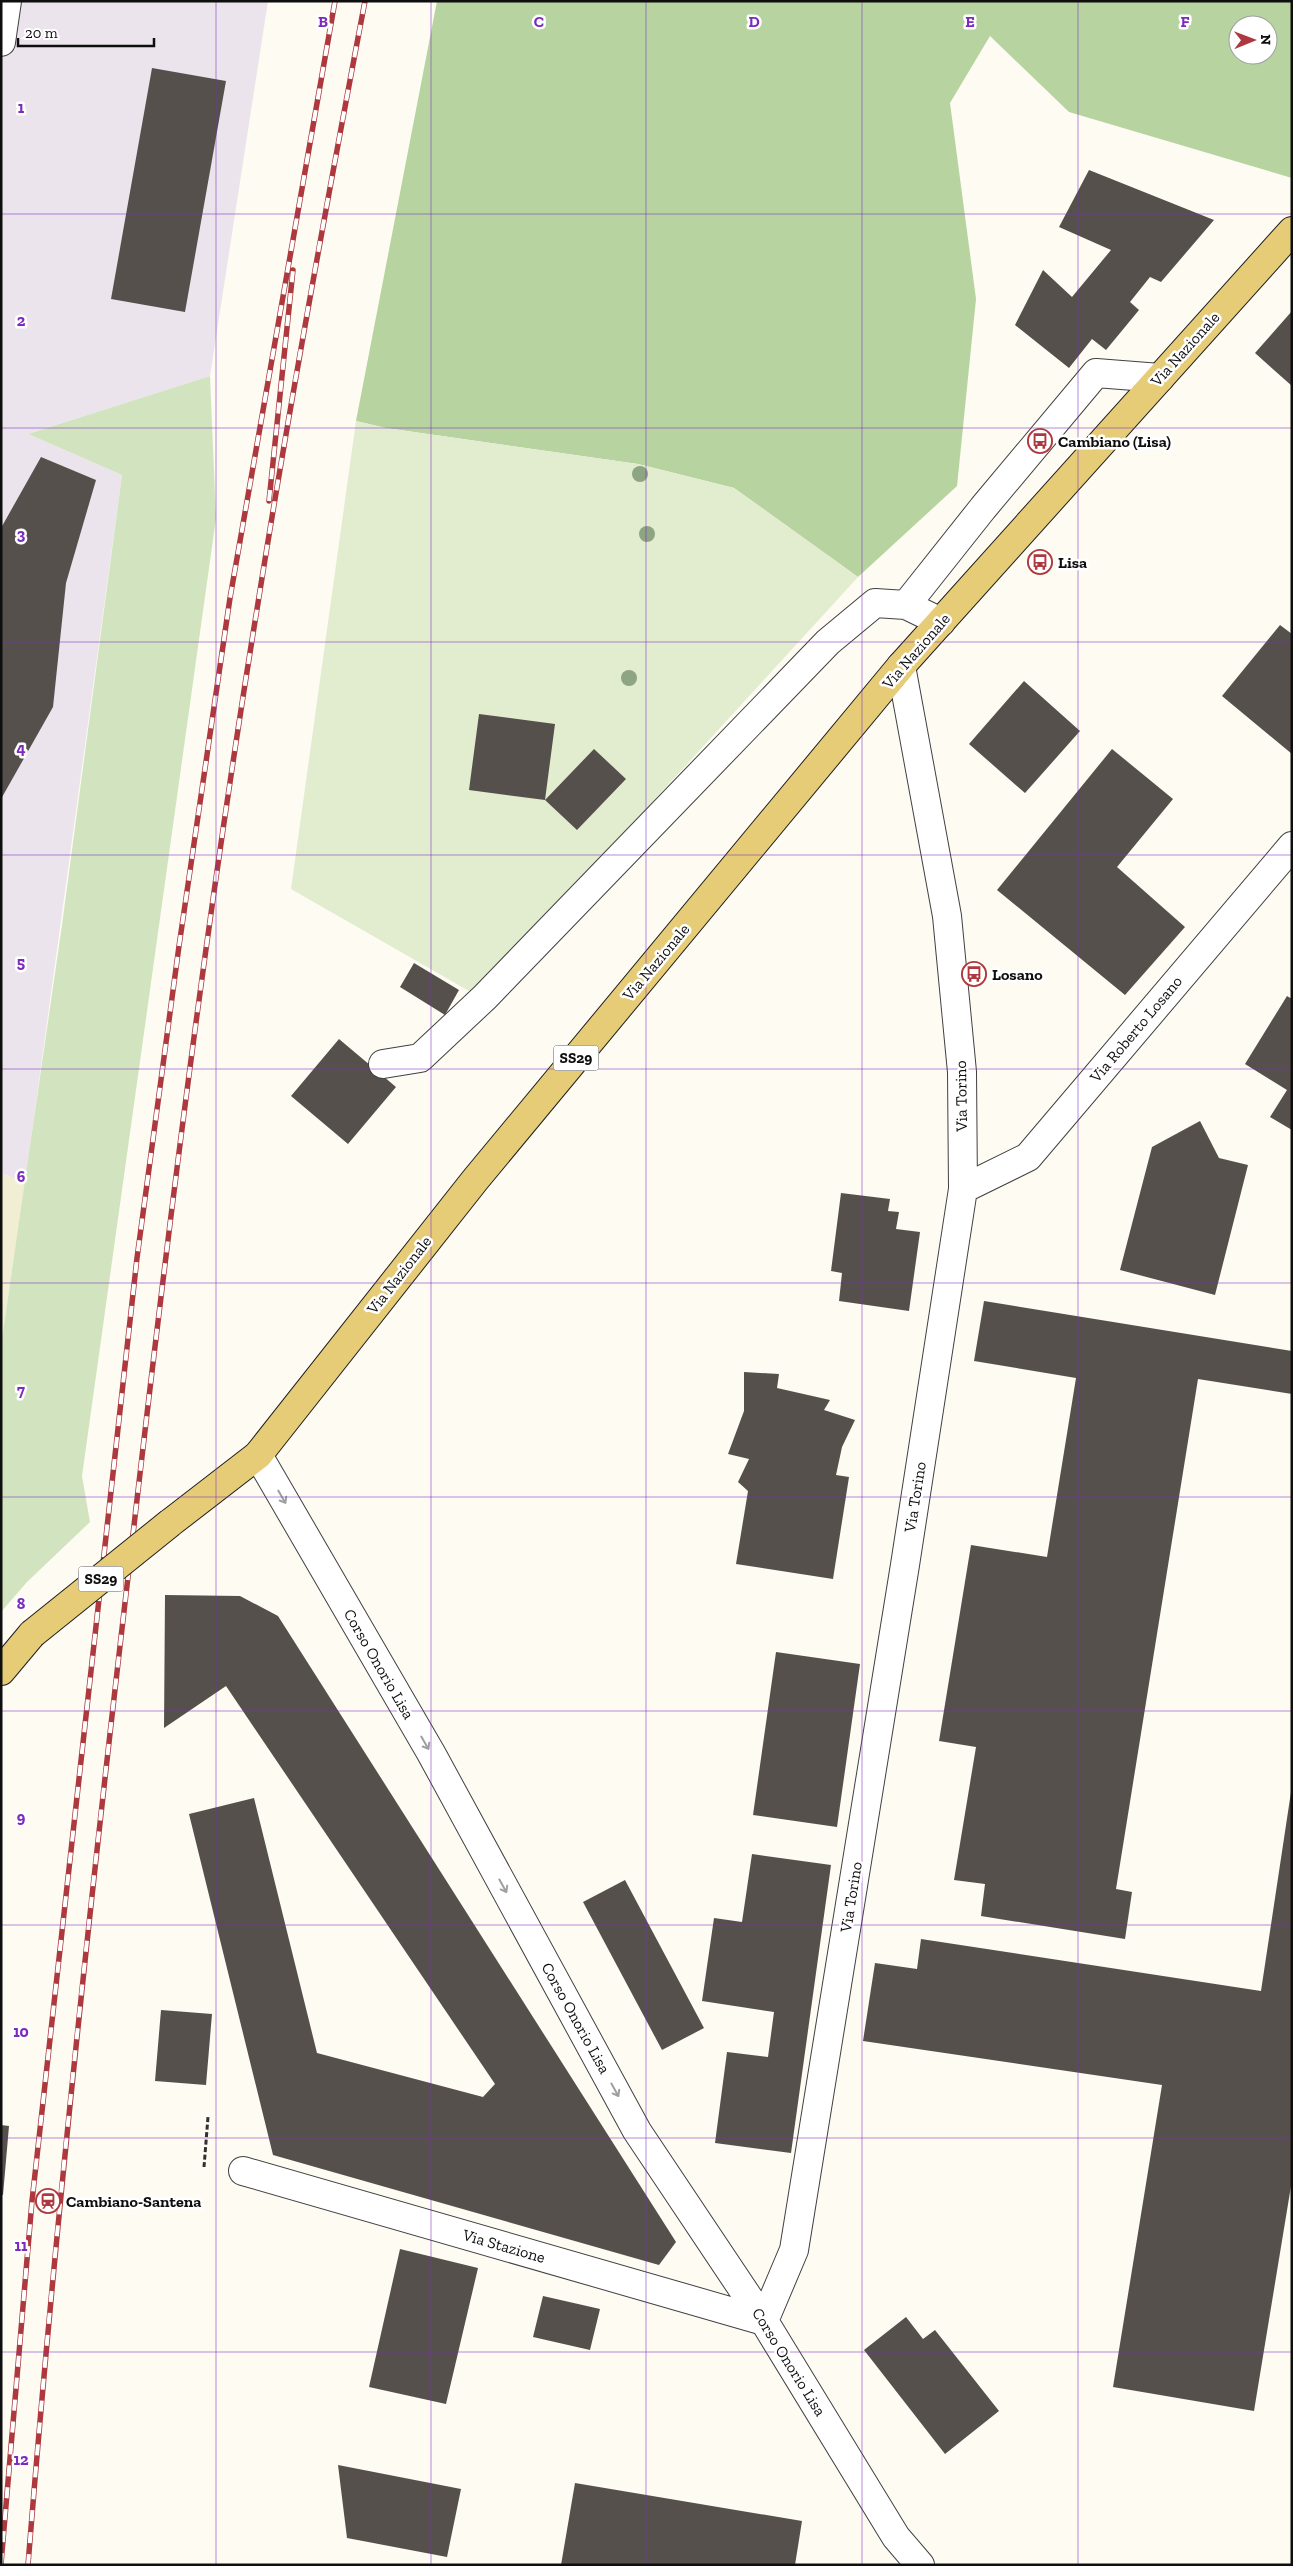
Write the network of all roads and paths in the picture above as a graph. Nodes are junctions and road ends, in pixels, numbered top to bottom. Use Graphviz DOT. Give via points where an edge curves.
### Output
graph roads {
  1 [pos="7,1"];
  2 [pos="1,42"];
  3 [pos="1292,231"];
  4 [pos="1160,378"];
  5 [pos="906,604"];
  6 [pos="941,622"];
  7 [pos="902,666"];
  8 [pos="1292,846"];
  9 [pos="384,1064"];
  10 [pos="963,1189"];
  11 [pos="258,1455"];
  12 [pos="1,1671"];
  13 [pos="243,2171"];
  14 [pos="764,2320"];
  15 [pos="920,2565"];
  1 -- 2 [label="street"];
  3 -- 4 [label="main road, Via Nazionale / SS29"];
  4 -- 5 [label="street" via="1096,373"];
  4 -- 6 [label="main road, Via Nazionale / SS29"];
  5 -- 6 [label="street"];
  5 -- 9 [label="street" via="875,603 828,642 485,997 420,1058"];
  6 -- 7 [label="main road, Via Nazionale / SS29"];
  7 -- 10 [label="street, Via Torino" via="947,916 962,1072"];
  7 -- 11 [label="main road, Via Nazionale / SS29" via="475,1180"];
  8 -- 10 [label="street, Via Roberto Losano" via="1028,1157"];
  10 -- 14 [label="street, Via Torino" via="794,2250"];
  11 -- 12 [label="main road, Via Nazionale / SS29, bridge" via="32,1634"];
  11 -- 14 [label="street, Corso Onorio Lisa, one-way" via="431,1753 637,2131"];
  13 -- 14 [label="street, Via Stazione"];
  14 -- 15 [label="street, Corso Onorio Lisa" via="896,2537"];
}
